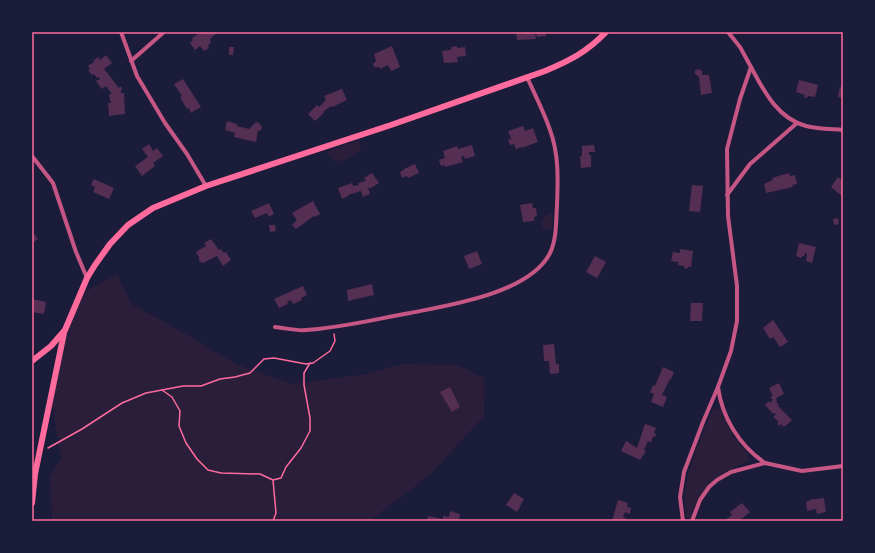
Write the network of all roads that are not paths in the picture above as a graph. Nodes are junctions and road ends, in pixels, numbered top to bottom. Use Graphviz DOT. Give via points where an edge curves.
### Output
graph roads {
  1 [pos="121,32"];
  2 [pos="164,32"];
  3 [pos="606,32"];
  4 [pos="728,32"];
  5 [pos="131,61"];
  6 [pos="751,67"];
  7 [pos="527,77"];
  8 [pos="797,123"];
  9 [pos="843,130"];
  10 [pos="32,156"];
  11 [pos="206,186"];
  12 [pos="727,195"];
  13 [pos="87,278"];
  14 [pos="276,327"];
  15 [pos="65,330"];
  16 [pos="32,361"];
  17 [pos="718,387"];
  18 [pos="765,463"];
  19 [pos="843,466"];
  20 [pos="32,503"];
  21 [pos="683,521"];
  22 [pos="692,521"];
  1 -- 5 [label="street"];
  2 -- 5 [label="street"];
  3 -- 7 [label="main road" via="592,47 574,58"];
  4 -- 6 [label="street"];
  5 -- 11 [label="street" via="165,123"];
  6 -- 8 [label="street" via="770,101"];
  6 -- 12 [label="street" via="726,150"];
  7 -- 11 [label="main road"];
  7 -- 14 [label="street" via="551,130 557,160 555,233 547,259 530,275 511,286 459,304 332,327 305,330"];
  8 -- 9 [label="street"];
  8 -- 12 [label="street" via="750,164"];
  10 -- 13 [label="street" via="53,183"];
  11 -- 13 [label="main road" via="165,202 135,219 110,244"];
  12 -- 17 [label="street" via="738,307 735,336"];
  13 -- 15 [label="main road"];
  15 -- 16 [label="main road" via="51,346"];
  15 -- 20 [label="main road" via="35,474"];
  17 -- 18 [label="street" via="722,406 733,429 744,445"];
  17 -- 21 [label="street" via="684,472 680,498"];
  18 -- 19 [label="street" via="802,471"];
  18 -- 22 [label="street" via="731,472 717,480 704,494"];
}
